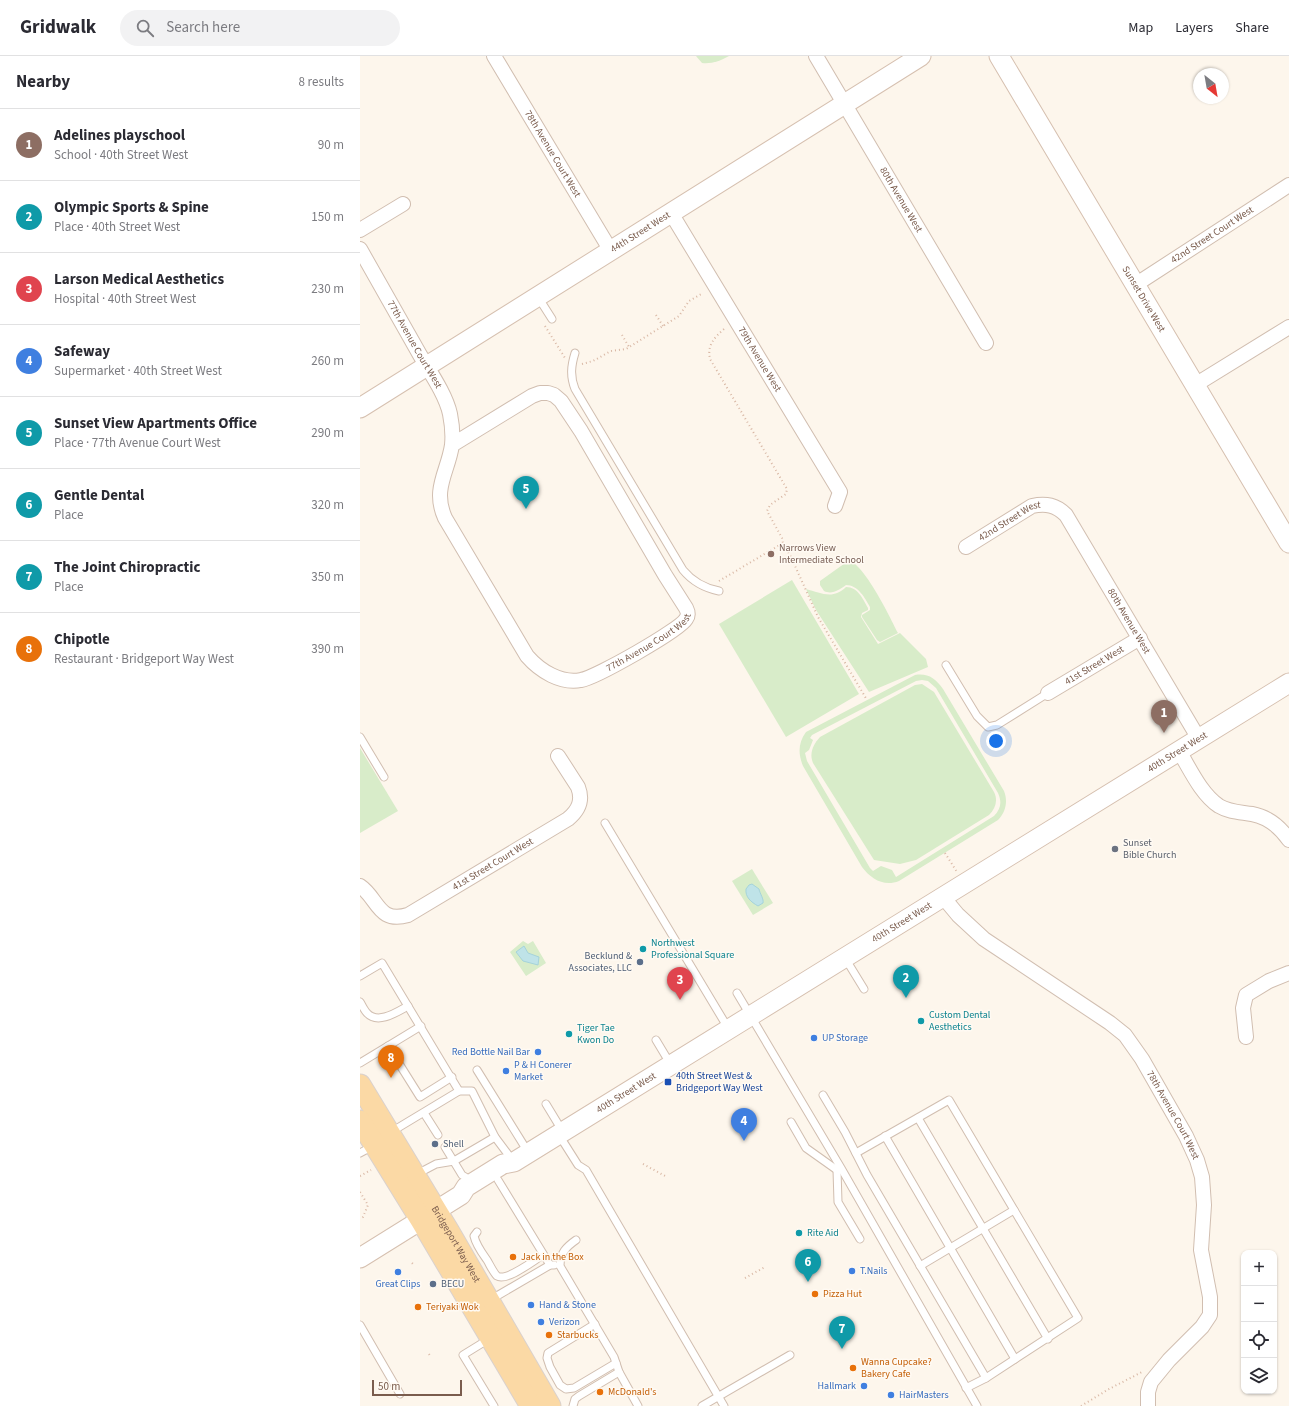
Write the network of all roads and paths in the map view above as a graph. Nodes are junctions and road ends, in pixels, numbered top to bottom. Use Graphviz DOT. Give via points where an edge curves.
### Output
graph roads {
  1 [pos="494,56"];
  2 [pos="816,56"];
  3 [pos="920,56"];
  4 [pos="999,56"];
  5 [pos="845,104"];
  6 [pos="1289,185"];
  7 [pos="403,204"];
  8 [pos="671,213"];
  9 [pos="360,230"];
  10 [pos="360,249"];
  11 [pos="611,251"];
  12 [pos="1136,285"];
  13 [pos="703,293"];
  14 [pos="538,296"];
  15 [pos="656,315"];
  16 [pos="552,319"];
  17 [pos="543,324"];
  18 [pos="663,326"];
  19 [pos="1289,327"];
  20 [pos="724,328"];
  21 [pos="622,335"];
  22 [pos="986,343"];
  23 [pos="629,347"];
  24 [pos="575,353"];
  25 [pos="572,363"];
  26 [pos="427,366"];
  27 [pos="1195,385"];
  28 [pos="360,408"];
  29 [pos="452,445"];
  30 [pos="835,506"];
  31 [pos="1055,507"];
  32 [pos="1289,542"];
  33 [pos="783,543"];
  34 [pos="966,547"];
  35 [pos="707,588"];
  36 [pos="719,591"];
  37 [pos="1140,638"];
  38 [pos="946,665"];
  39 [pos="1289,683"];
  40 [pos="1048,693"];
  41 [pos="867,700"];
  42 [pos="360,737"];
  43 [pos="1199,739"];
  44 [pos="1179,751"];
  45 [pos="558,756"];
  46 [pos="384,777"];
  47 [pos="605,823"];
  48 [pos="1289,840"];
  49 [pos="945,853"];
  50 [pos="957,873"];
  51 [pos="360,886"];
  52 [pos="943,897"];
  53 [pos="845,958"];
  54 [pos="1289,973"];
  55 [pos="360,976"];
  56 [pos="864,988"];
  57 [pos="737,993"];
  58 [pos="360,1002"];
  59 [pos="408,1006"];
  60 [pos="750,1016"];
  61 [pos="421,1026"];
  62 [pos="729,1030"];
  63 [pos="1246,1037"];
  64 [pos="656,1040"];
  65 [pos="388,1046"];
  66 [pos="360,1063"];
  67 [pos="672,1065"];
  68 [pos="477,1070"];
  69 [pos="452,1077"];
  70 [pos="360,1085"];
  71 [pos="459,1091"];
  72 [pos="823,1095"];
  73 [pos="546,1104"];
  74 [pos="424,1113"];
  75 [pos="918,1118"];
  76 [pos="360,1121"];
  77 [pos="791,1122"];
  78 [pos="561,1134"];
  79 [pos="438,1135"];
  80 [pos="885,1136"];
  81 [pos="495,1137"];
  82 [pos="375,1144"];
  83 [pos="445,1147"];
  84 [pos="856,1153"];
  85 [pos="521,1158"];
  86 [pos="454,1161"];
  87 [pos="643,1164"];
  88 [pos="374,1169"];
  89 [pos="839,1169"];
  90 [pos="415,1175"];
  91 [pos="360,1176"];
  92 [pos="666,1177"];
  93 [pos="498,1180"];
  94 [pos="467,1189"];
  95 [pos="360,1192"];
  96 [pos="1014,1210"];
  97 [pos="429,1215"];
  98 [pos="360,1219"];
  99 [pos="983,1229"];
  100 [pos="477,1232"];
  101 [pos="860,1239"];
  102 [pos="576,1240"];
  103 [pos="950,1248"];
  104 [pos="543,1255"];
  105 [pos="360,1258"];
  106 [pos="550,1265"];
  107 [pos="560,1266"];
  108 [pos="920,1266"];
  109 [pos="765,1267"];
  110 [pos="745,1278"];
  111 [pos="490,1300"];
  112 [pos="595,1324"];
  113 [pos="360,1325"];
  114 [pos="491,1338"];
  115 [pos="1048,1338"];
  116 [pos="429,1354"];
  117 [pos="790,1355"];
  118 [pos="431,1357"];
  119 [pos="1015,1359"];
  120 [pos="616,1364"];
  121 [pos="620,1372"];
  122 [pos="1158,1373"];
  123 [pos="986,1378"];
  124 [pos="966,1388"];
  125 [pos="400,1394"];
  126 [pos="719,1396"];
  127 [pos="494,1406"];
  128 [pos="531,1406"];
  129 [pos="550,1406"];
  130 [pos="573,1406"];
  131 [pos="638,1406"];
  132 [pos="702,1406"];
  133 [pos="724,1406"];
  134 [pos="977,1406"];
  135 [pos="1081,1406"];
  136 [pos="1148,1406"];
  1 -- 11 [label="street, 78th Avenue Court West"];
  2 -- 5 [label="street, 80th Avenue West"];
  3 -- 5 [label="street, 44th Street West"];
  4 -- 12 [label="street, Sunset Drive West"];
  5 -- 8 [label="street, 44th Street West"];
  5 -- 22 [label="street, 80th Avenue West"];
  6 -- 12 [label="street, 42nd Street Court West"];
  7 -- 9 [label="street"];
  8 -- 11 [label="street, 44th Street West"];
  8 -- 30 [label="street, 79th Avenue West" via="840,492"];
  10 -- 26 [label="street, 77th Avenue Court West"];
  11 -- 14 [label="street, 44th Street West"];
  12 -- 27 [label="street, Sunset Drive West"];
  13 -- 18 [label="path" via="689,301 679,316"];
  14 -- 16 [label="lane"];
  14 -- 26 [label="street, 44th Street West"];
  15 -- 18 [label="path"];
  17 -- 25 [label="path" via="565,358"];
  18 -- 23 [label="path"];
  19 -- 27 [label="street"];
  20 -- 33 [label="path" via="712,340 709,349 710,359 787,489 786,494 770,505 767,511"];
  21 -- 23 [label="path"];
  23 -- 25 [label="path" via="611,351 584,364"];
  24 -- 25 [label="lane"];
  25 -- 35 [label="lane" via="575,389 683,570"];
  26 -- 28 [label="street, 44th Street West"];
  26 -- 29 [label="street, 77th Avenue Court West" via="450,413"];
  27 -- 32 [label="street, Sunset Drive West"];
  29 -- 29 [label="street, 77th Avenue Court West" via="440,494 442,511 527,656 537,666 553,676 567,680 590,678 686,620 686,608 581,431 554,395 544,393 532,396"];
  31 -- 34 [label="street, 42nd Street West" via="1042,504 1032,506"];
  31 -- 37 [label="street, 80th Avenue West" via="1066,515"];
  33 -- 35 [label="path"];
  33 -- 41 [label="path" via="818,617"];
  35 -- 36 [label="lane"];
  37 -- 40 [label="street, 41st Street West"];
  37 -- 43 [label="street, 80th Avenue West"];
  38 -- 40 [label="lane" via="977,716 988,727 997,725"];
  39 -- 43 [label="street, 40th Street West"];
  42 -- 46 [label="lane"];
  43 -- 44 [label="street, 40th Street West"];
  44 -- 48 [label="street" via="1200,786 1218,805 1226,810 1262,817 1275,824"];
  44 -- 52 [label="street, 40th Street West"];
  45 -- 51 [label="street, 41st Street Court West" via="580,793 579,806 568,819 408,915 394,917 385,913"];
  47 -- 62 [label="lane"];
  49 -- 50 [label="path"];
  52 -- 53 [label="street, 40th Street West"];
  52 -- 122 [label="street, 78th Avenue Court West" via="984,939 1125,1035 1142,1059 1192,1148 1202,1177 1204,1204 1201,1250 1210,1297 1210,1315 1202,1327"];
  53 -- 56 [label="lane"];
  53 -- 60 [label="street, 40th Street West"];
  54 -- 63 [label="street" via="1246,995 1243,1008"];
  55 -- 59 [label="lane" via="382,964"];
  57 -- 60 [label="lane"];
  58 -- 59 [label="lane" via="367,1014 379,1019 394,1015"];
  59 -- 61 [label="lane"];
  60 -- 62 [label="street, 40th Street West"];
  60 -- 89 [label="lane"];
  61 -- 65 [label="lane"];
  61 -- 69 [label="lane"];
  62 -- 67 [label="street, 40th Street West"];
  64 -- 67 [label="lane"];
  65 -- 66 [label="lane"];
  65 -- 69 [label="lane" via="420,1097"];
  67 -- 78 [label="street, 40th Street West"];
  68 -- 85 [label="lane"];
  69 -- 71 [label="lane"];
  70 -- 82 [label="main road, Bridgeport Way West"];
  71 -- 74 [label="lane"];
  71 -- 81 [label="lane" via="472,1091"];
  72 -- 84 [label="lane"];
  73 -- 78 [label="lane"];
  74 -- 79 [label="lane"];
  74 -- 82 [label="lane"];
  75 -- 80 [label="lane"];
  75 -- 96 [label="lane" via="948,1100"];
  75 -- 99 [label="lane"];
  76 -- 82 [label="main road, Bridgeport Way West"];
  77 -- 89 [label="lane" via="806,1148"];
  78 -- 85 [label="street, 40th Street West"];
  78 -- 126 [label="lane" via="578,1165 586,1170"];
  80 -- 84 [label="lane"];
  80 -- 103 [label="lane"];
  81 -- 85 [label="lane"];
  81 -- 86 [label="lane"];
  82 -- 90 [label="main road, Bridgeport Way West"];
  82 -- 97 [label="main road, Bridgeport Way West"];
  83 -- 86 [label="lane"];
  84 -- 108 [label="lane"];
  85 -- 93 [label="street, 40th Street West" via="512,1172"];
  85 -- 94 [label="street, 40th Street West" via="504,1164"];
  86 -- 90 [label="lane" via="436,1164"];
  86 -- 94 [label="lane"];
  87 -- 92 [label="path"];
  88 -- 91 [label="path"];
  89 -- 101 [label="lane" via="838,1202"];
  89 -- 124 [label="lane"];
  90 -- 97 [label="main road, Bridgeport Way West"];
  93 -- 94 [label="street, 40th Street West" via="472,1197"];
  93 -- 104 [label="lane"];
  94 -- 97 [label="street, 40th Street West"];
  95 -- 98 [label="path" via="368,1205"];
  96 -- 99 [label="lane"];
  96 -- 115 [label="lane" via="1078,1318"];
  97 -- 105 [label="street, 40th Street West"];
  97 -- 111 [label="main road, Bridgeport Way West"];
  97 -- 114 [label="main road, Bridgeport Way West"];
  99 -- 103 [label="lane"];
  99 -- 115 [label="lane"];
  100 -- 104 [label="lane" via="474,1236 476,1241 493,1271 503,1278"];
  102 -- 107 [label="lane" via="563,1252"];
  103 -- 108 [label="lane"];
  103 -- 119 [label="lane"];
  104 -- 106 [label="lane"];
  106 -- 107 [label="lane"];
  106 -- 111 [label="lane"];
  107 -- 112 [label="lane"];
  108 -- 123 [label="lane"];
  109 -- 110 [label="path"];
  111 -- 129 [label="main road, Bridgeport Way West"];
  112 -- 120 [label="lane"];
  112 -- 120 [label="lane" via="548,1353 550,1367 560,1385 566,1389 574,1388"];
  113 -- 125 [label="lane"];
  114 -- 127 [label="lane" via="463,1355"];
  114 -- 128 [label="main road, Bridgeport Way West"];
  115 -- 119 [label="lane"];
  116 -- 118 [label="path"];
  117 -- 126 [label="lane"];
  119 -- 123 [label="lane"];
  120 -- 121 [label="lane"];
  121 -- 130 [label="lane" via="579,1396"];
  121 -- 131 [label="lane"];
  122 -- 135 [label="path" via="1151,1367"];
  122 -- 136 [label="street, 78th Avenue Court West" via="1149,1387"];
  123 -- 124 [label="lane"];
  124 -- 134 [label="lane"];
  126 -- 132 [label="lane"];
  126 -- 133 [label="lane"];
}
